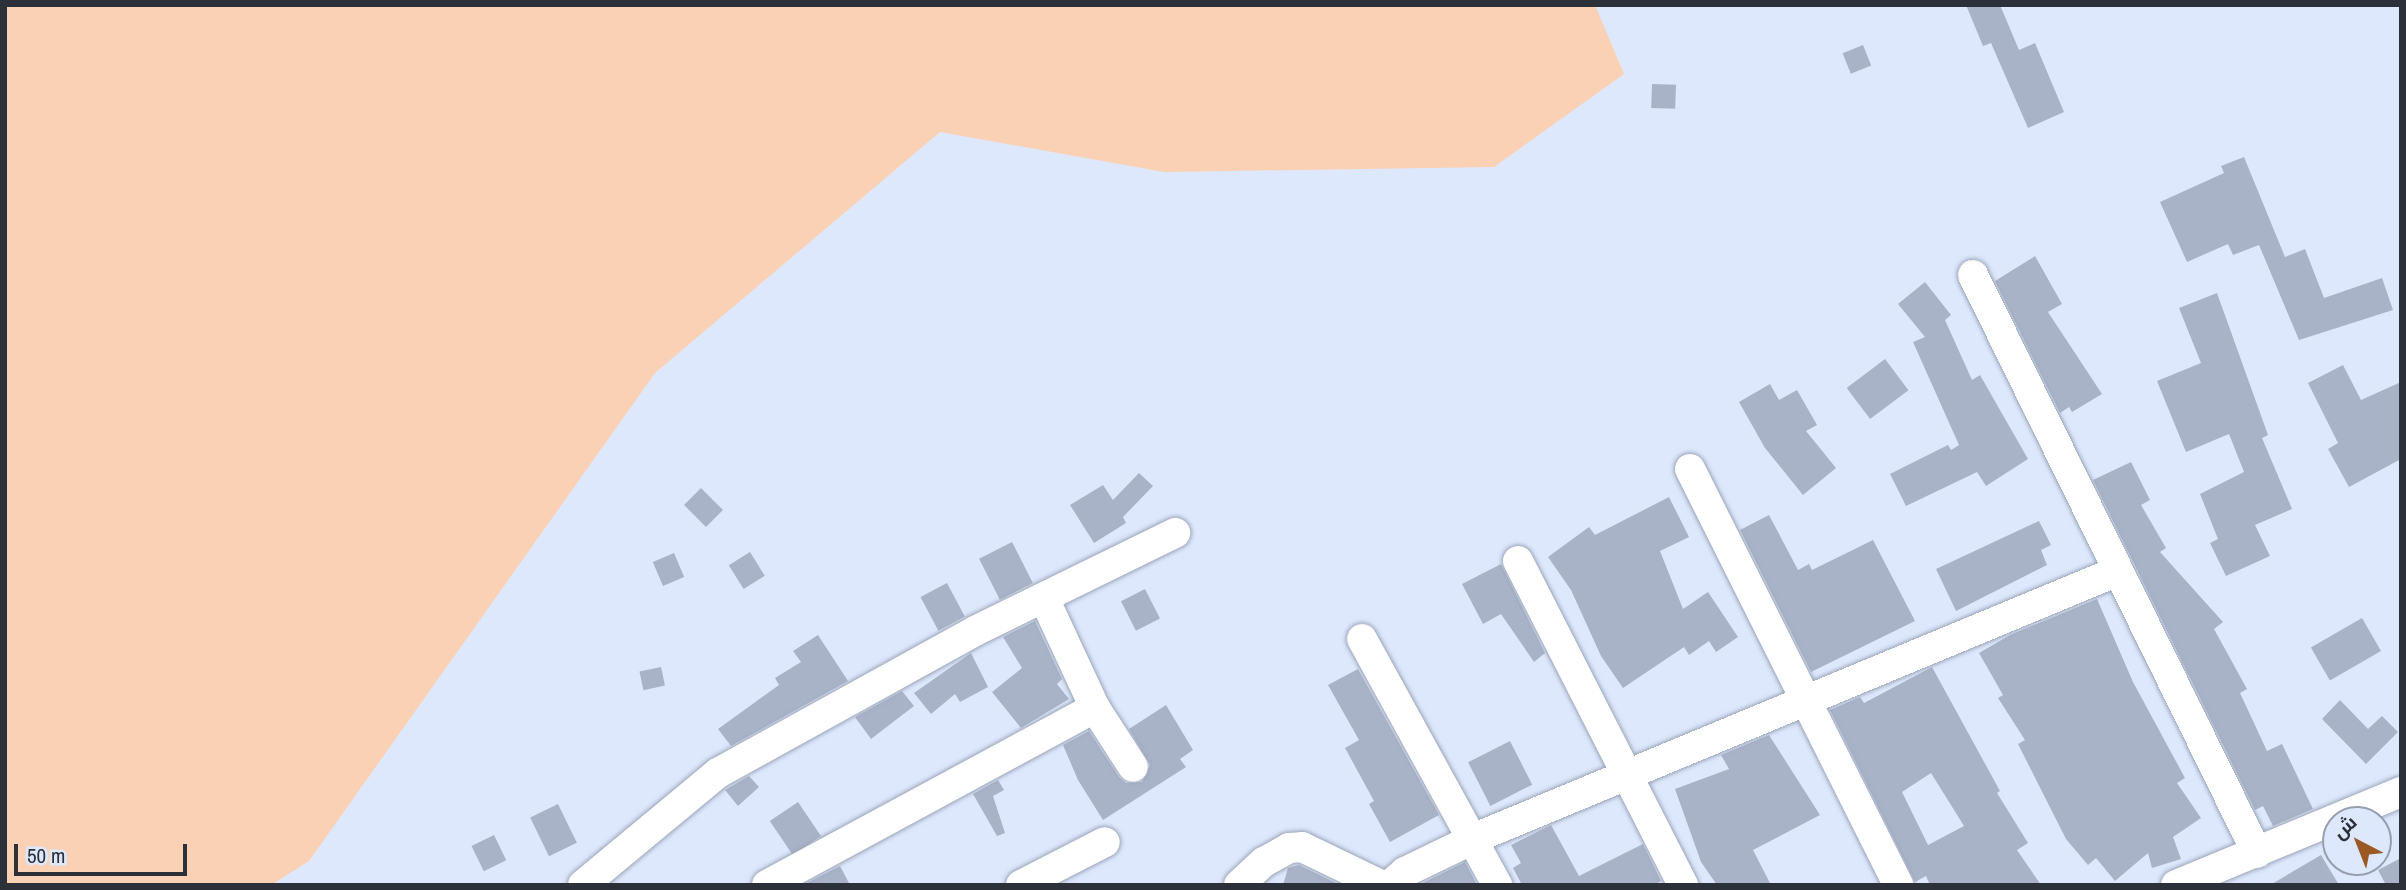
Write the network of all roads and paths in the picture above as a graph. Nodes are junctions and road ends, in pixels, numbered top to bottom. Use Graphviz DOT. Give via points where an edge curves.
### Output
graph roads {
  1 [pos="1973,275"];
  2 [pos="1690,469"];
  3 [pos="1175,533"];
  4 [pos="1518,561"];
  5 [pos="2118,571"];
  6 [pos="1044,598"];
  7 [pos="1362,639"];
  8 [pos="1804,703"];
  9 [pos="1095,708"];
  10 [pos="1133,767"];
  11 [pos="1628,776"];
  12 [pos="2401,792"];
  13 [pos="1475,838"];
  14 [pos="1105,842"];
  15 [pos="2257,853"];
  16 [pos="583,885"];
  17 [pos="767,885"];
  18 [pos="1021,885"];
  19 [pos="1239,885"];
  20 [pos="1381,885"];
  21 [pos="1390,885"];
  22 [pos="1497,885"];
  23 [pos="1683,885"];
  24 [pos="1898,885"];
  25 [pos="2176,885"];
  1 -- 5 [label="street"];
  2 -- 8 [label="street"];
  3 -- 6 [label="street"];
  4 -- 11 [label="street"];
  5 -- 8 [label="street"];
  5 -- 15 [label="street"];
  6 -- 9 [label="street"];
  6 -- 16 [label="street" via="718,773"];
  7 -- 13 [label="street"];
  8 -- 11 [label="street"];
  8 -- 24 [label="street"];
  9 -- 10 [label="street"];
  9 -- 17 [label="street"];
  11 -- 13 [label="street"];
  11 -- 23 [label="street"];
  12 -- 15 [label="street"];
  13 -- 21 [label="street" via="1405,872"];
  13 -- 22 [label="street"];
  14 -- 18 [label="street"];
  15 -- 25 [label="street"];
  19 -- 20 [label="street" via="1264,862 1289,848 1303,847"];
}
